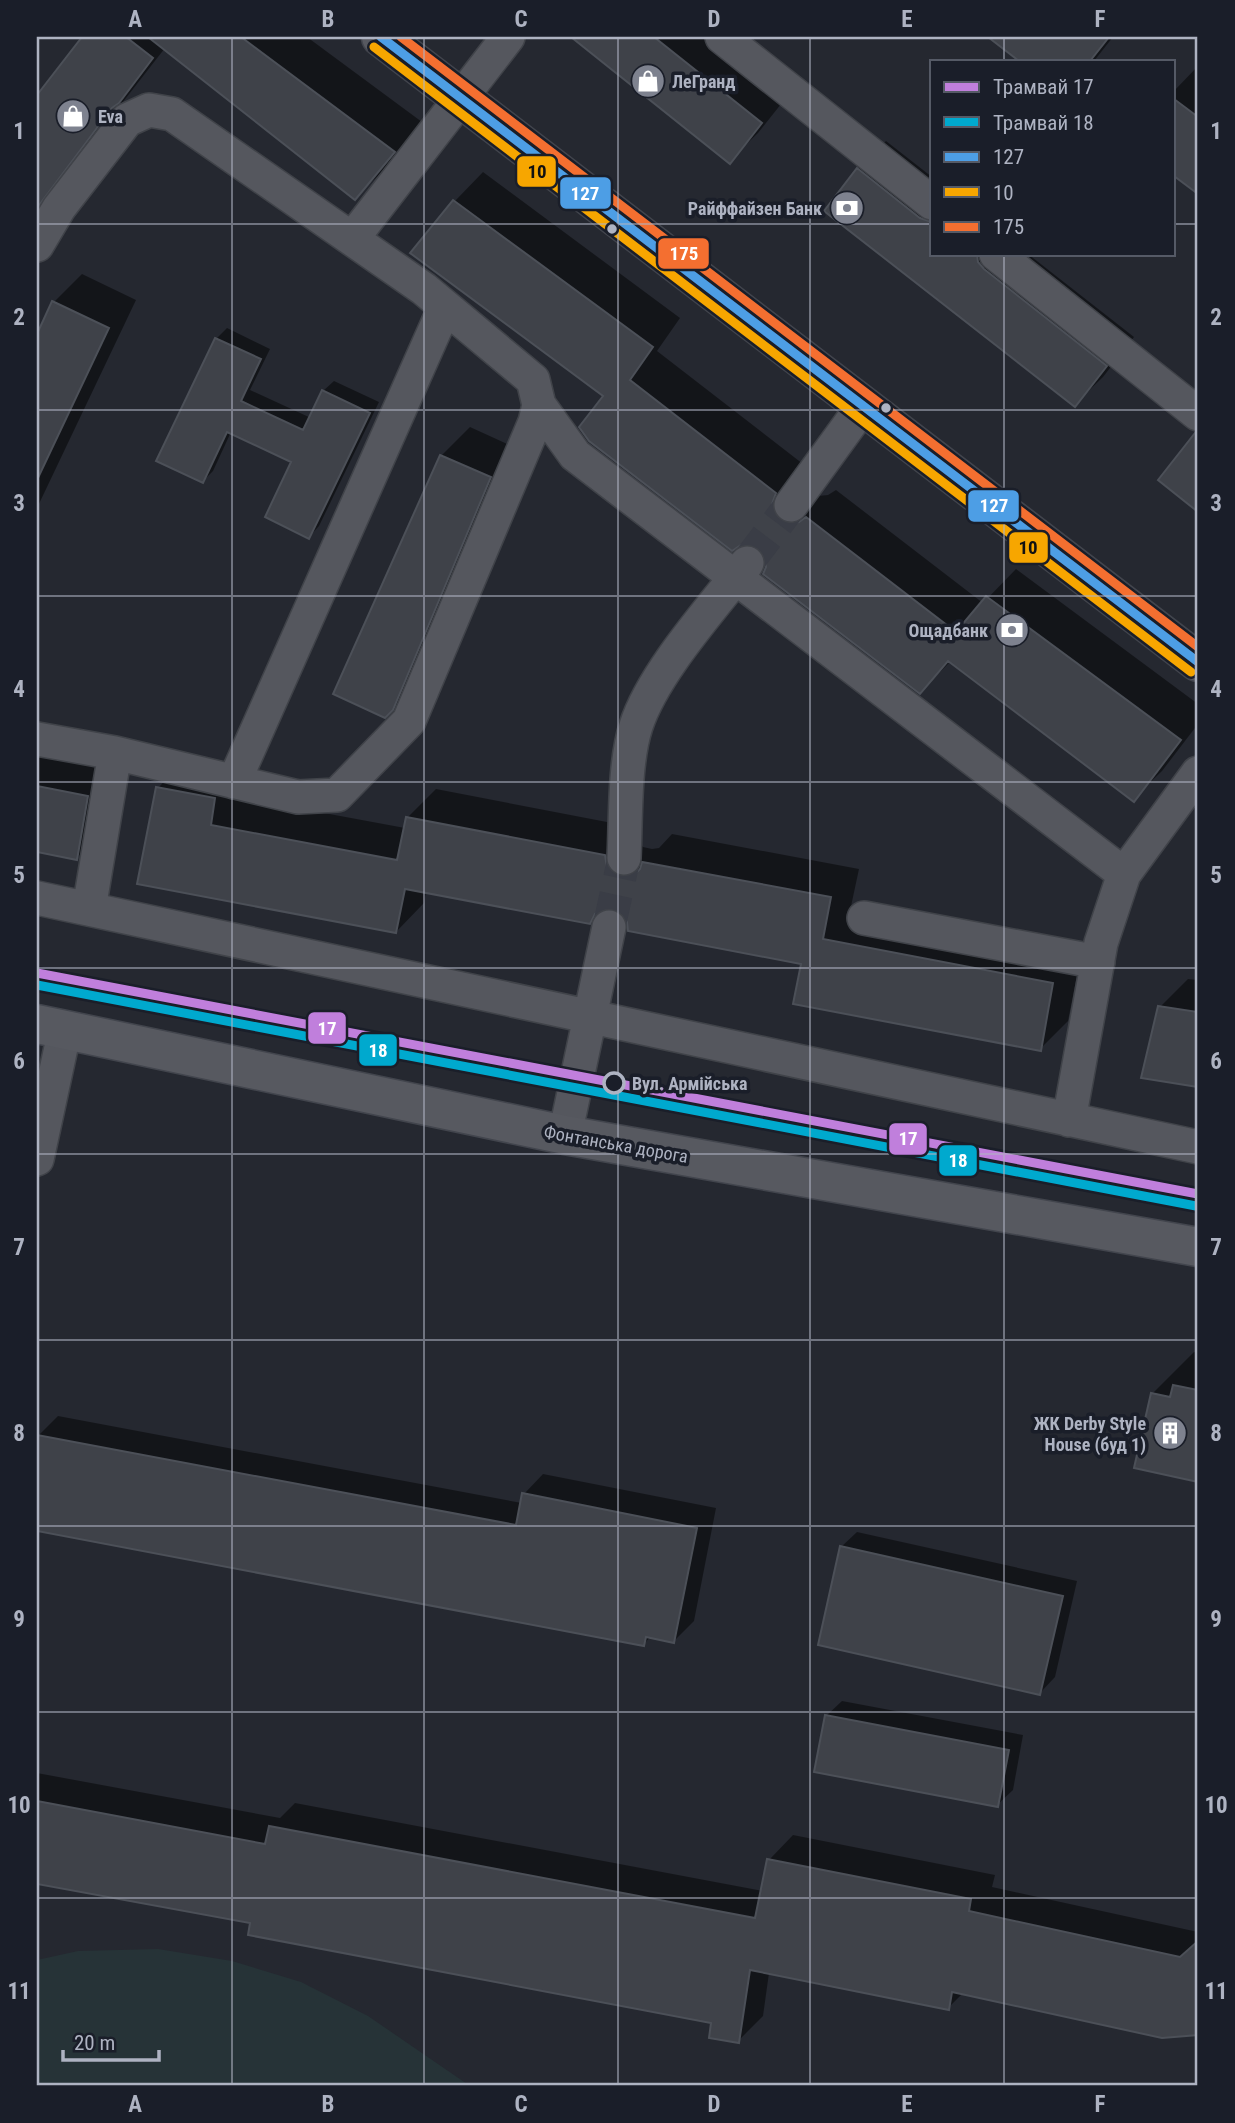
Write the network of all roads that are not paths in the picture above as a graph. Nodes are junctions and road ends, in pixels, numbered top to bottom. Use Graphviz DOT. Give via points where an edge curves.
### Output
graph roads {
  1 [pos="381,37"];
  2 [pos="508,37"];
  3 [pos="722,37"];
  4 [pos="462,99"];
  5 [pos="930,201"];
  6 [pos="352,239"];
  7 [pos="37,245"];
  8 [pos="999,256"];
  9 [pos="445,307"];
  10 [pos="539,405"];
  11 [pos="863,406"];
  12 [pos="1198,414"];
  13 [pos="791,505"];
  14 [pos="741,570"];
  15 [pos="1198,662"];
  16 [pos="37,739"];
  17 [pos="115,753"];
  18 [pos="1198,773"];
  19 [pos="234,782"];
  20 [pos="624,858"];
  21 [pos="1124,874"];
  22 [pos="37,898"];
  23 [pos="89,909"];
  24 [pos="864,918"];
  25 [pos="609,928"];
  26 [pos="1098,962"];
  27 [pos="590,1016"];
  28 [pos="51,1027"];
  29 [pos="1069,1120"];
  30 [pos="565,1135"];
  31 [pos="1198,1147"];
  32 [pos="37,1159"];
  33 [pos="1198,1247"];
  1 -- 4 [label="main road"];
  2 -- 4 [label="lane"];
  3 -- 5 [label="lane"];
  4 -- 6 [label="lane"];
  4 -- 11 [label="main road"];
  6 -- 7 [label="lane" via="172,114 149,110 127,120 59,208"];
  6 -- 9 [label="lane"];
  8 -- 12 [label="lane"];
  9 -- 10 [label="lane" via="533,380"];
  9 -- 19 [label="lane"];
  10 -- 14 [label="lane" via="575,455"];
  10 -- 19 [label="lane" via="409,721 337,795 298,797"];
  11 -- 13 [label="lane"];
  11 -- 15 [label="main road"];
  14 -- 20 [label="lane" via="673,659 636,725"];
  14 -- 21 [label="lane"];
  16 -- 17 [label="lane"];
  17 -- 19 [label="lane"];
  17 -- 23 [label="lane"];
  18 -- 21 [label="lane"];
  21 -- 26 [label="lane"];
  22 -- 23 [label="lane"];
  23 -- 27 [label="lane"];
  24 -- 26 [label="lane"];
  25 -- 27 [label="lane"];
  26 -- 29 [label="lane"];
  27 -- 29 [label="lane"];
  27 -- 30 [label="lane"];
  28 -- 30 [label="main road, Фонтанська дорога"];
  28 -- 32 [label="lane"];
  29 -- 31 [label="lane"];
  30 -- 33 [label="main road, Фонтанська дорога"];
}
